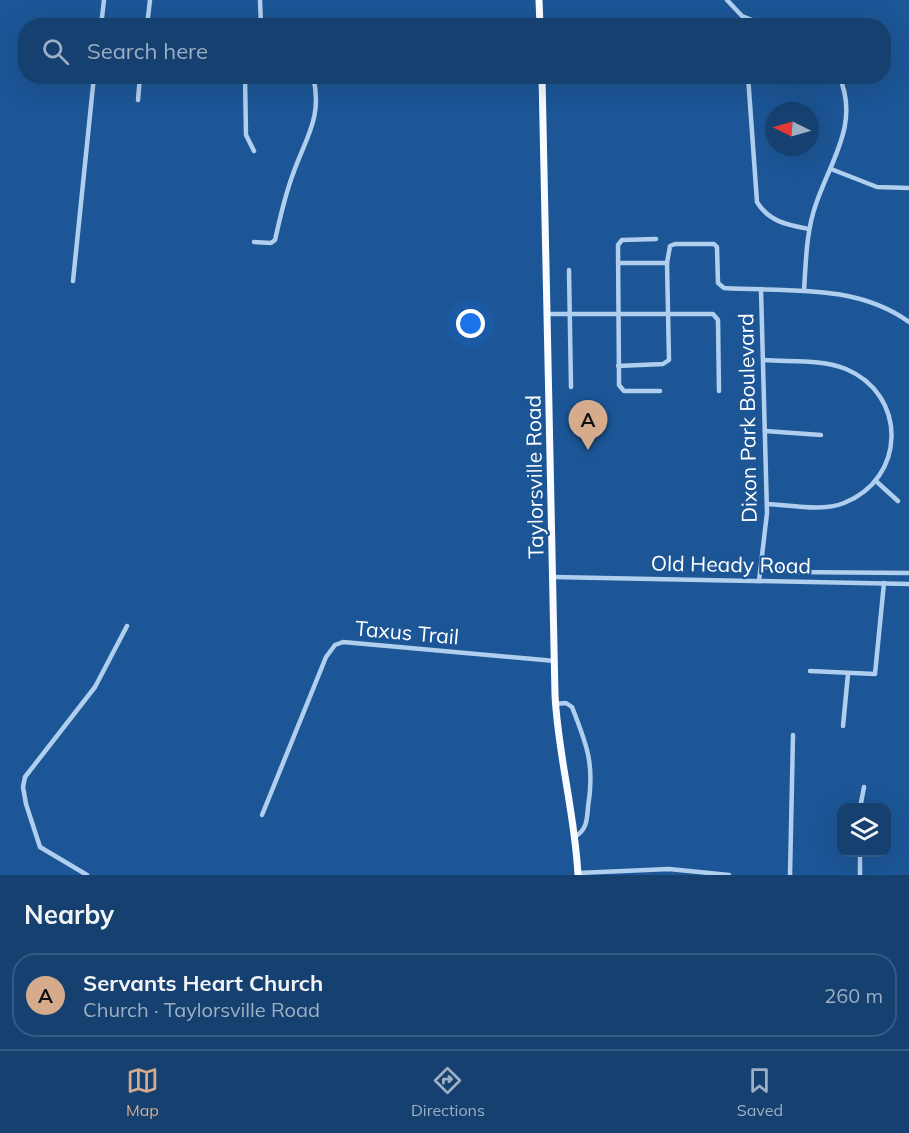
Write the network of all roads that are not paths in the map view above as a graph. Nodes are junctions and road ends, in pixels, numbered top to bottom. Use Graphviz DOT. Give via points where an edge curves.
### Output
graph roads {
  1 [pos="104,0"];
  2 [pos="150,0"];
  3 [pos="260,0"];
  4 [pos="538,0"];
  5 [pos="727,0"];
  6 [pos="102,18"];
  7 [pos="148,18"];
  8 [pos="261,18"];
  9 [pos="539,18"];
  10 [pos="746,18"];
  11 [pos="93,84"];
  12 [pos="139,84"];
  13 [pos="245,84"];
  14 [pos="314,84"];
  15 [pos="542,84"];
  16 [pos="749,84"];
  17 [pos="841,84"];
  18 [pos="138,100"];
  19 [pos="254,151"];
  20 [pos="831,169"];
  21 [pos="909,188"];
  22 [pos="809,229"];
  23 [pos="656,239"];
  24 [pos="254,242"];
  25 [pos="618,263"];
  26 [pos="667,263"];
  27 [pos="569,270"];
  28 [pos="73,281"];
  29 [pos="761,290"];
  30 [pos="804,291"];
  31 [pos="669,312"];
  32 [pos="618,313"];
  33 [pos="547,314"];
  34 [pos="569,314"];
  35 [pos="909,322"];
  36 [pos="764,360"];
  37 [pos="618,366"];
  38 [pos="571,387"];
  39 [pos="660,391"];
  40 [pos="719,391"];
  41 [pos="765,432"];
  42 [pos="821,435"];
  43 [pos="877,482"];
  44 [pos="898,501"];
  45 [pos="766,504"];
  46 [pos="761,569"];
  47 [pos="909,573"];
  48 [pos="553,577"];
  49 [pos="759,581"];
  50 [pos="884,583"];
  51 [pos="909,584"];
  52 [pos="127,626"];
  53 [pos="555,661"];
  54 [pos="810,671"];
  55 [pos="848,674"];
  56 [pos="555,704"];
  57 [pos="843,726"];
  58 [pos="793,735"];
  59 [pos="864,787"];
  60 [pos="861,803"];
  61 [pos="262,815"];
  62 [pos="576,836"];
  63 [pos="861,857"];
  64 [pos="578,874"];
  65 [pos="87,875"];
  66 [pos="729,875"];
  67 [pos="790,875"];
  68 [pos="860,875"];
  1 -- 6 [label="street"];
  2 -- 7 [label="street"];
  3 -- 8 [label="street"];
  4 -- 9 [label="main road"];
  5 -- 10 [label="street"];
  11 -- 28 [label="street"];
  12 -- 18 [label="street"];
  13 -- 19 [label="street" via="246,135"];
  14 -- 24 [label="street" via="316,115 285,196 275,240"];
  15 -- 33 [label="main road, Taylorsville Road"];
  16 -- 22 [label="street" via="757,202 764,214"];
  17 -- 20 [label="street" via="847,117"];
  20 -- 21 [label="street" via="877,187"];
  20 -- 22 [label="street"];
  22 -- 30 [label="street"];
  23 -- 25 [label="street" via="622,240 618,245"];
  25 -- 26 [label="street"];
  25 -- 32 [label="street"];
  26 -- 29 [label="street" via="670,246 710,242 717,247 720,286"];
  26 -- 31 [label="street"];
  27 -- 34 [label="street"];
  29 -- 30 [label="street"];
  29 -- 36 [label="street, Dixon Park Boulevard"];
  30 -- 35 [label="street" via="858,297"];
  31 -- 32 [label="street"];
  31 -- 37 [label="street" via="670,354 666,363"];
  31 -- 40 [label="street" via="710,312 716,316"];
  32 -- 34 [label="street"];
  32 -- 37 [label="street"];
  33 -- 34 [label="street"];
  33 -- 48 [label="main road, Taylorsville Road"];
  34 -- 38 [label="street"];
  36 -- 41 [label="street, Dixon Park Boulevard"];
  36 -- 43 [label="street" via="838,366 855,373 875,389 886,406 892,433 888,459"];
  37 -- 39 [label="street" via="619,386 624,391"];
  41 -- 42 [label="street"];
  41 -- 45 [label="street, Dixon Park Boulevard"];
  43 -- 44 [label="street"];
  43 -- 45 [label="street" via="838,506"];
  45 -- 46 [label="street, Dixon Park Boulevard"];
  46 -- 47 [label="street" via="769,566 793,572"];
  46 -- 49 [label="street, Dixon Park Boulevard"];
  48 -- 49 [label="street, Old Heady Road"];
  48 -- 53 [label="main road, Taylorsville Road"];
  49 -- 50 [label="street, Old Heady Road"];
  50 -- 51 [label="street, Old Heady Road"];
  50 -- 55 [label="street" via="875,674"];
  52 -- 65 [label="street" via="95,687 41,754 24,783 30,823 40,847"];
  53 -- 56 [label="main road, Taylorsville Road"];
  53 -- 61 [label="street, Taxus Trail" via="343,642 335,645 326,657"];
  54 -- 55 [label="street"];
  55 -- 57 [label="street"];
  56 -- 62 [label="main road, Taylorsville Road"];
  56 -- 62 [label="street" via="572,707 592,764 585,825"];
  58 -- 67 [label="street"];
  59 -- 60 [label="street"];
  62 -- 64 [label="main road, Taylorsville Road"];
  63 -- 68 [label="street"];
  64 -- 66 [label="street" via="669,869"];
}
